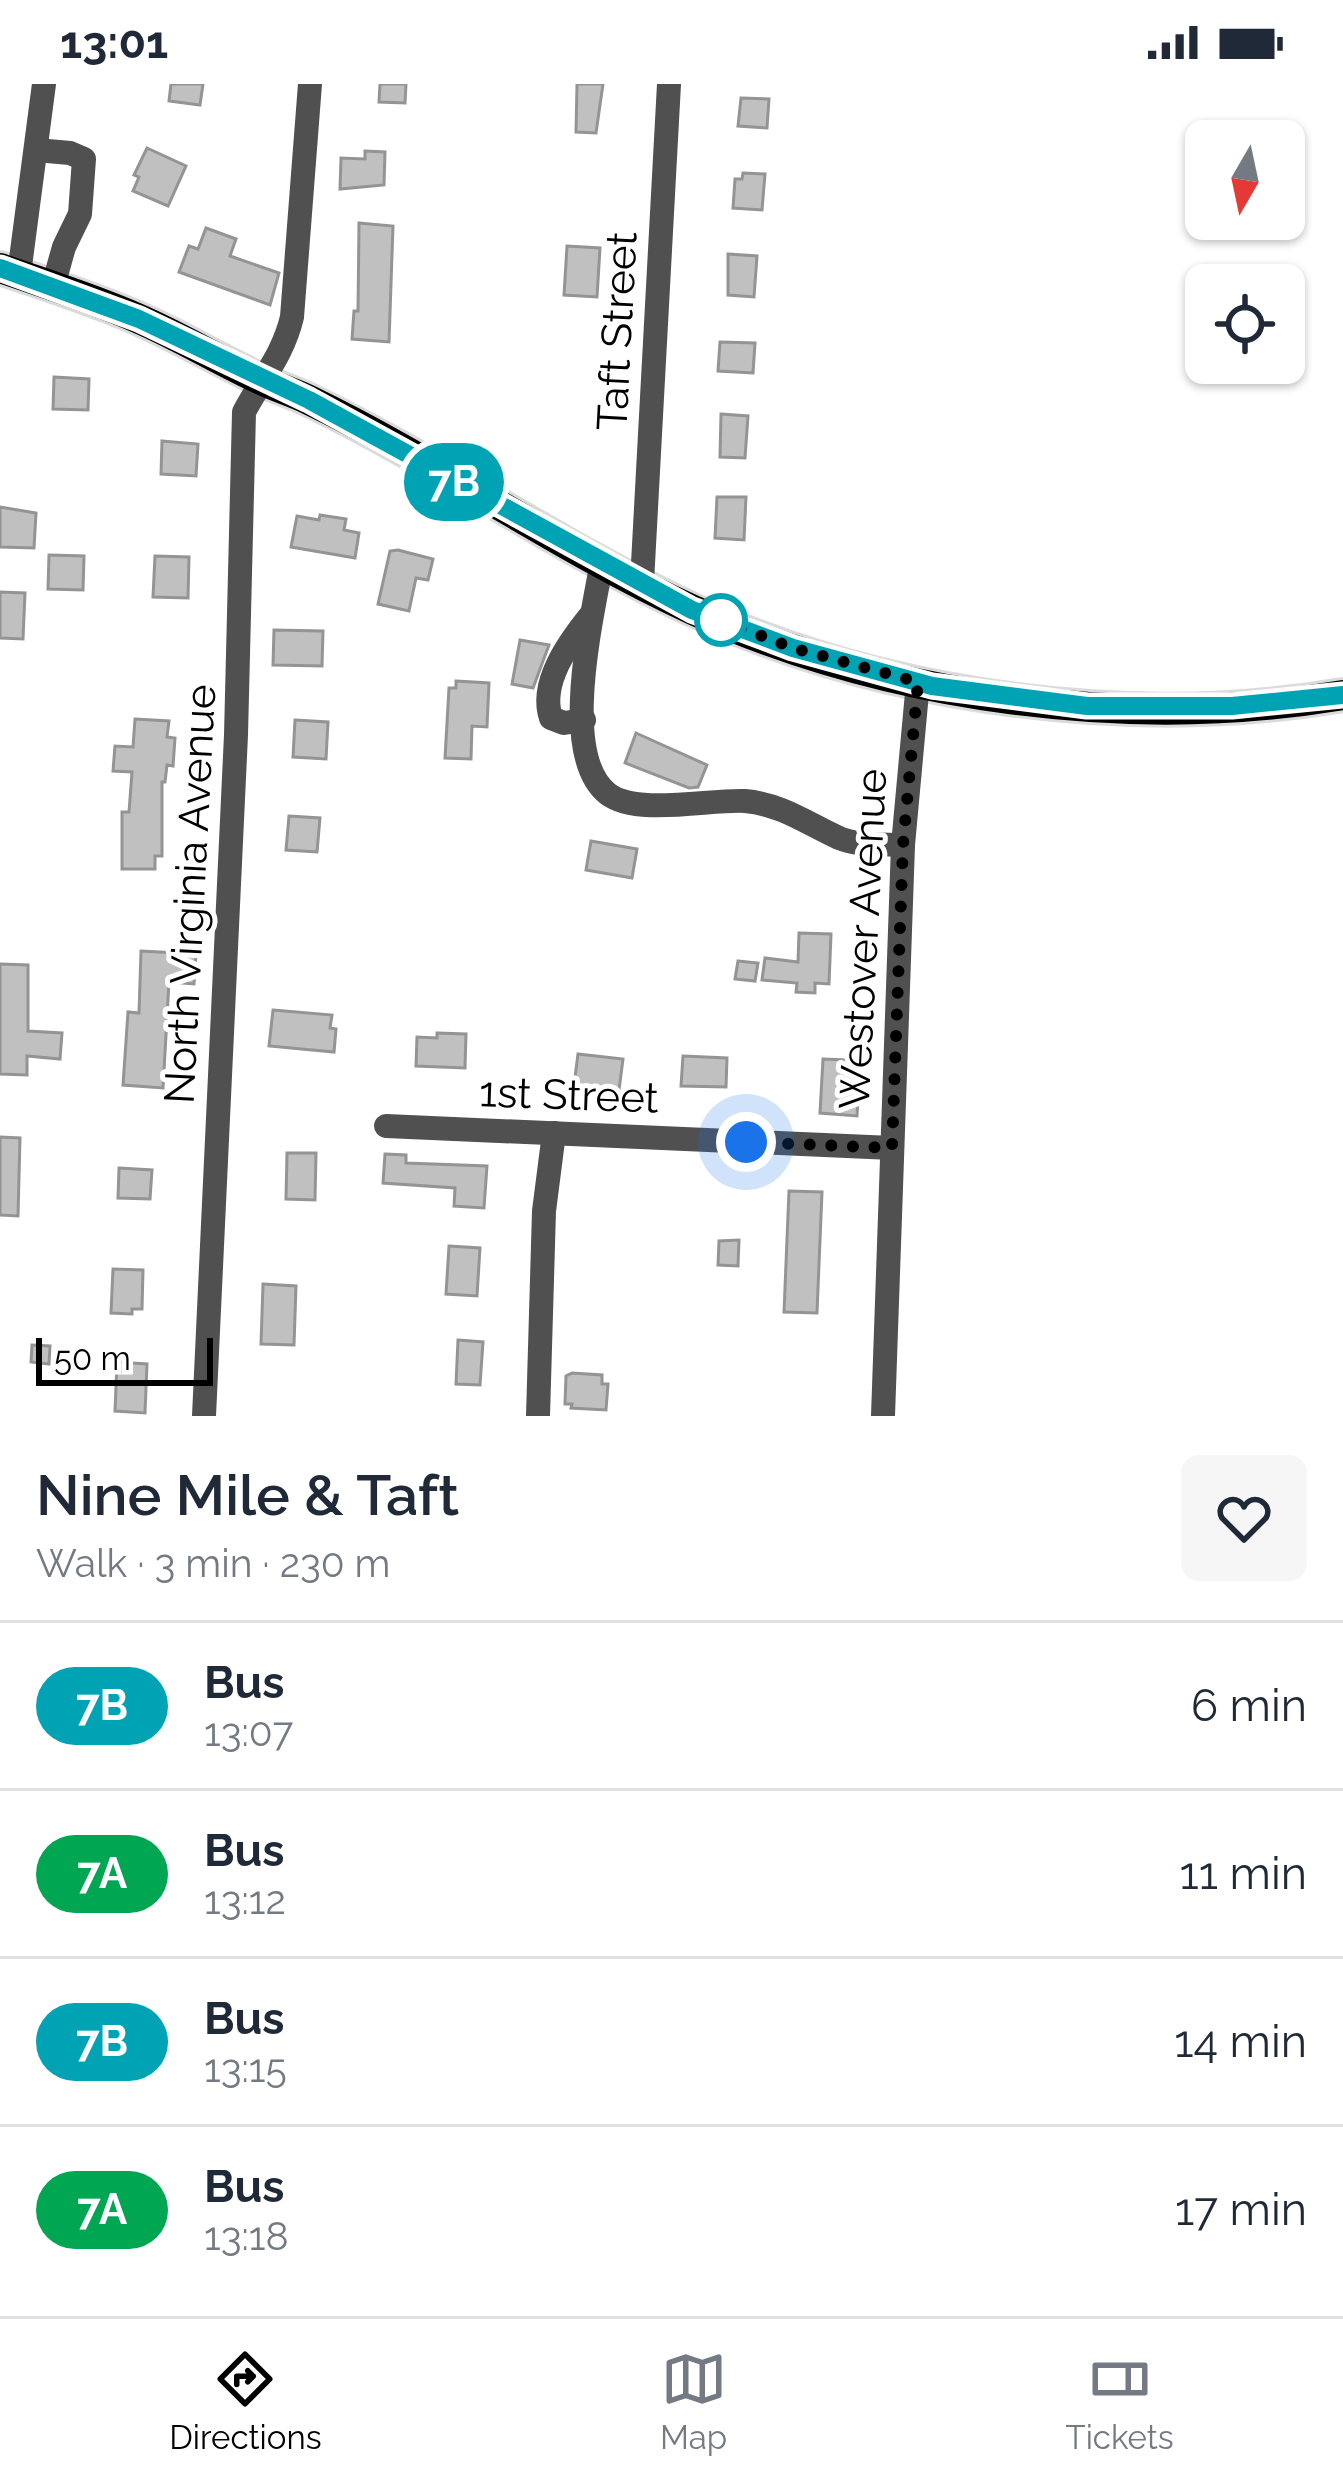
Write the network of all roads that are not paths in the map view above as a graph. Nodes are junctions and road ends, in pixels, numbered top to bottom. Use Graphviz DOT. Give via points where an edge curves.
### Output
graph roads {
  1 [pos="44,84"];
  2 [pos="289,84"];
  3 [pos="669,84"];
  4 [pos="309,94"];
  5 [pos="36,150"];
  6 [pos="9,271"];
  7 [pos="53,286"];
  8 [pos="261,380"];
  9 [pos="602,561"];
  10 [pos="642,583"];
  11 [pos="594,610"];
  12 [pos="918,682"];
  13 [pos="1343,696"];
  14 [pos="584,720"];
  15 [pos="903,845"];
  16 [pos="386,1126"];
  17 [pos="554,1133"];
  18 [pos="892,1148"];
  19 [pos="204,1416"];
  20 [pos="538,1416"];
  21 [pos="883,1416"];
  1 -- 5 [label="street"];
  2 -- 4 [label="street"];
  3 -- 10 [label="street, Taft Street"];
  4 -- 8 [label="street, North Virginia Avenue" via="292,317 285,350"];
  5 -- 6 [label="street"];
  5 -- 7 [label="street" via="84,159 80,214"];
  6 -- 7 [label="main road"];
  7 -- 8 [label="main road"];
  8 -- 9 [label="main road"];
  8 -- 19 [label="street, North Virginia Avenue" via="244,412"];
  9 -- 10 [label="main road"];
  9 -- 11 [label="street"];
  10 -- 12 [label="main road" via="793,648"];
  11 -- 14 [label="street"];
  11 -- 14 [label="street" via="565,648 547,704 551,718"];
  12 -- 13 [label="main road" via="1005,698 1160,709"];
  12 -- 15 [label="street, Westover Avenue"];
  14 -- 15 [label="street" via="589,766 609,795 651,803 746,801 841,839"];
  15 -- 18 [label="street, Westover Avenue"];
  16 -- 17 [label="street, 1st Street"];
  17 -- 18 [label="street, 1st Street"];
  17 -- 20 [label="street"];
  18 -- 21 [label="street, Westover Avenue"];
}
